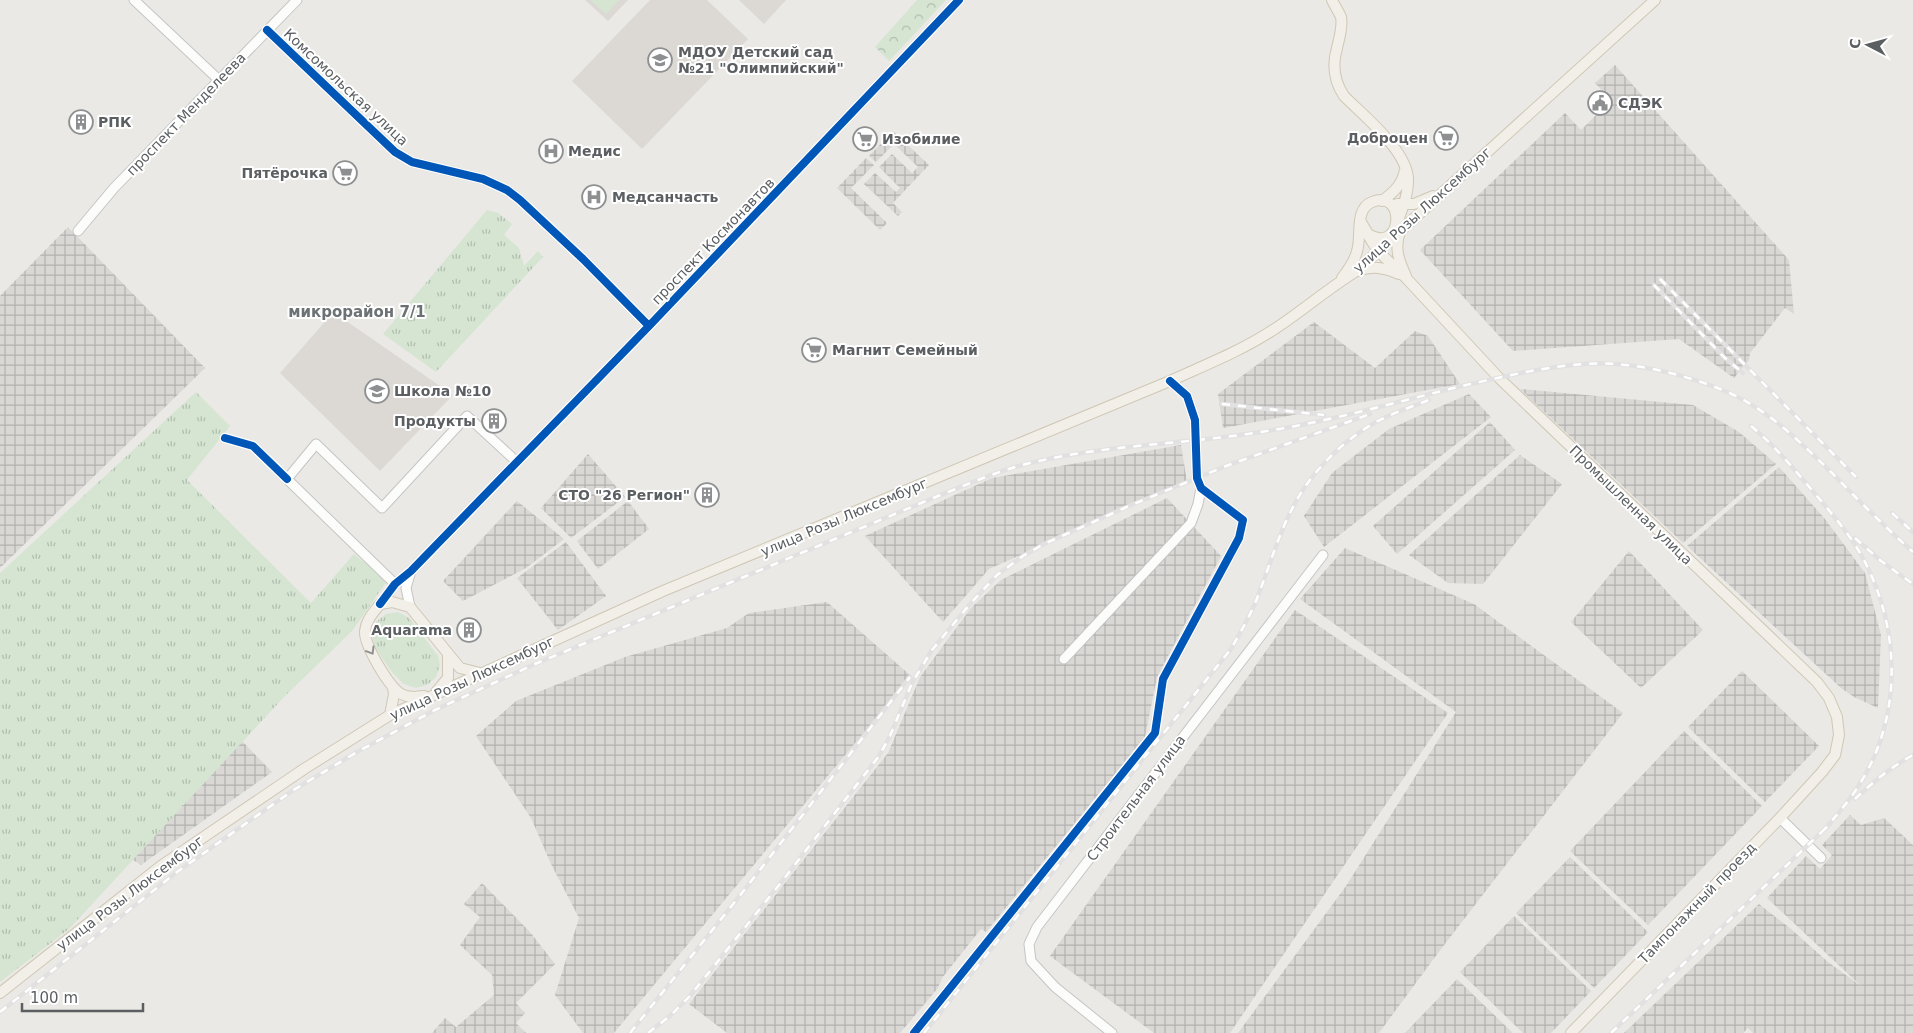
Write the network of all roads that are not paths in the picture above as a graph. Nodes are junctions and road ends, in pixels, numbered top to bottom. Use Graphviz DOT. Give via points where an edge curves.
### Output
graph roads {
  1 [pos="134,0"];
  2 [pos="297,0"];
  3 [pos="959,0"];
  4 [pos="1332,0"];
  5 [pos="1655,0"];
  6 [pos="267,30"];
  7 [pos="219,80"];
  8 [pos="1405,164"];
  9 [pos="1441,192"];
  10 [pos="1384,201"];
  11 [pos="1403,205"];
  12 [pos="1360,222"];
  13 [pos="1399,227"];
  14 [pos="78,231"];
  15 [pos="1366,232"];
  16 [pos="1378,252"];
  17 [pos="1354,272"];
  18 [pos="1404,277"];
  19 [pos="1338,282"];
  20 [pos="649,326"];
  21 [pos="1170,381"];
  22 [pos="225,438"];
  23 [pos="517,462"];
  24 [pos="287,479"];
  25 [pos="1201,488"];
  26 [pos="1323,555"];
  27 [pos="411,571"];
  28 [pos="396,584"];
  29 [pos="380,604"];
  30 [pos="410,607"];
  31 [pos="448,654"];
  32 [pos="1064,659"];
  33 [pos="481,673"];
  34 [pos="393,688"];
  35 [pos="433,696"];
  36 [pos="390,715"];
  37 [pos="1822,772"];
  38 [pos="1780,818"];
  39 [pos="1821,858"];
  40 [pos="0,993"];
  41 [pos="914,1033"];
  42 [pos="1112,1033"];
  43 [pos="1571,1033"];
  1 -- 7 [label="street"];
  2 -- 6 [label="street, проспект Менделеева"];
  3 -- 20 [label="street, проспект Космонавтов"];
  4 -- 8 [label="main road" via="1341,18 1341,35 1334,64 1340,90 1392,144"];
  5 -- 9 [label="main road, улица Розы Люксембург"];
  6 -- 7 [label="street, проспект Менделеева"];
  6 -- 20 [label="street, Комсомольская улица" via="404,159 483,179 520,200"];
  7 -- 14 [label="street, проспект Менделеева" via="114,188"];
  8 -- 10 [label="main road" via="1402,182"];
  8 -- 11 [label="main road" via="1408,181"];
  9 -- 11 [label="main road" via="1414,204"];
  9 -- 13 [label="main road, улица Розы Люксембург"];
  10 -- 11 [label="main road"];
  10 -- 12 [label="main road" via="1366,206"];
  10 -- 13 [label="main road" via="1395,210"];
  11 -- 13 [label="main road"];
  12 -- 15 [label="main road"];
  12 -- 19 [label="main road" via="1356,254"];
  13 -- 15 [label="main road" via="1387,236 1376,237"];
  13 -- 16 [label="main road, улица Розы Люксембург"];
  13 -- 18 [label="main road" via="1398,257"];
  15 -- 16 [label="main road, Промышленная улица"];
  16 -- 17 [label="main road, улица Розы Люксембург"];
  16 -- 18 [label="main road, Промышленная улица"];
  17 -- 18 [label="main road" via="1384,268"];
  17 -- 19 [label="main road, улица Розы Люксембург"];
  18 -- 37 [label="main road, Промышленная улица" via="1499,378 1817,682 1837,717 1839,735 1835,755"];
  19 -- 21 [label="main road, улица Розы Люксембург" via="1273,330"];
  20 -- 23 [label="street, проспект Космонавтов"];
  21 -- 25 [label="street" via="1187,396 1195,420 1196,478"];
  21 -- 33 [label="main road, улица Розы Люксембург" via="663,592"];
  22 -- 24 [label="street" via="253,446"];
  23 -- 24 [label="street" via="467,416 382,508 316,444"];
  23 -- 27 [label="street, проспект Космонавтов"];
  24 -- 28 [label="street"];
  25 -- 32 [label="street" via="1190,524"];
  25 -- 41 [label="street" via="1243,520 1239,538 1163,679 1155,733"];
  26 -- 42 [label="street, Строительная улица" via="1028,944 1031,961 1055,987"];
  27 -- 28 [label="street, проспект Космонавтов"];
  27 -- 30 [label="street" via="406,588"];
  28 -- 29 [label="street, проспект Космонавтов"];
  29 -- 30 [label="main road" via="392,602"];
  29 -- 34 [label="main road, one-way" via="367,621 365,638"];
  30 -- 31 [label="main road"];
  31 -- 33 [label="main road" via="460,668"];
  31 -- 35 [label="main road" via="448,678"];
  33 -- 35 [label="main road, улица Розы Люксембург"];
  34 -- 35 [label="main road" via="406,696"];
  34 -- 36 [label="main road"];
  35 -- 36 [label="main road, улица Розы Люксембург"];
  36 -- 40 [label="main road, улица Розы Люксембург" via="318,759 161,866"];
  37 -- 38 [label="main road, Тампонажный проезд"];
  38 -- 39 [label="street"];
  38 -- 43 [label="main road, Тампонажный проезд"];
}
